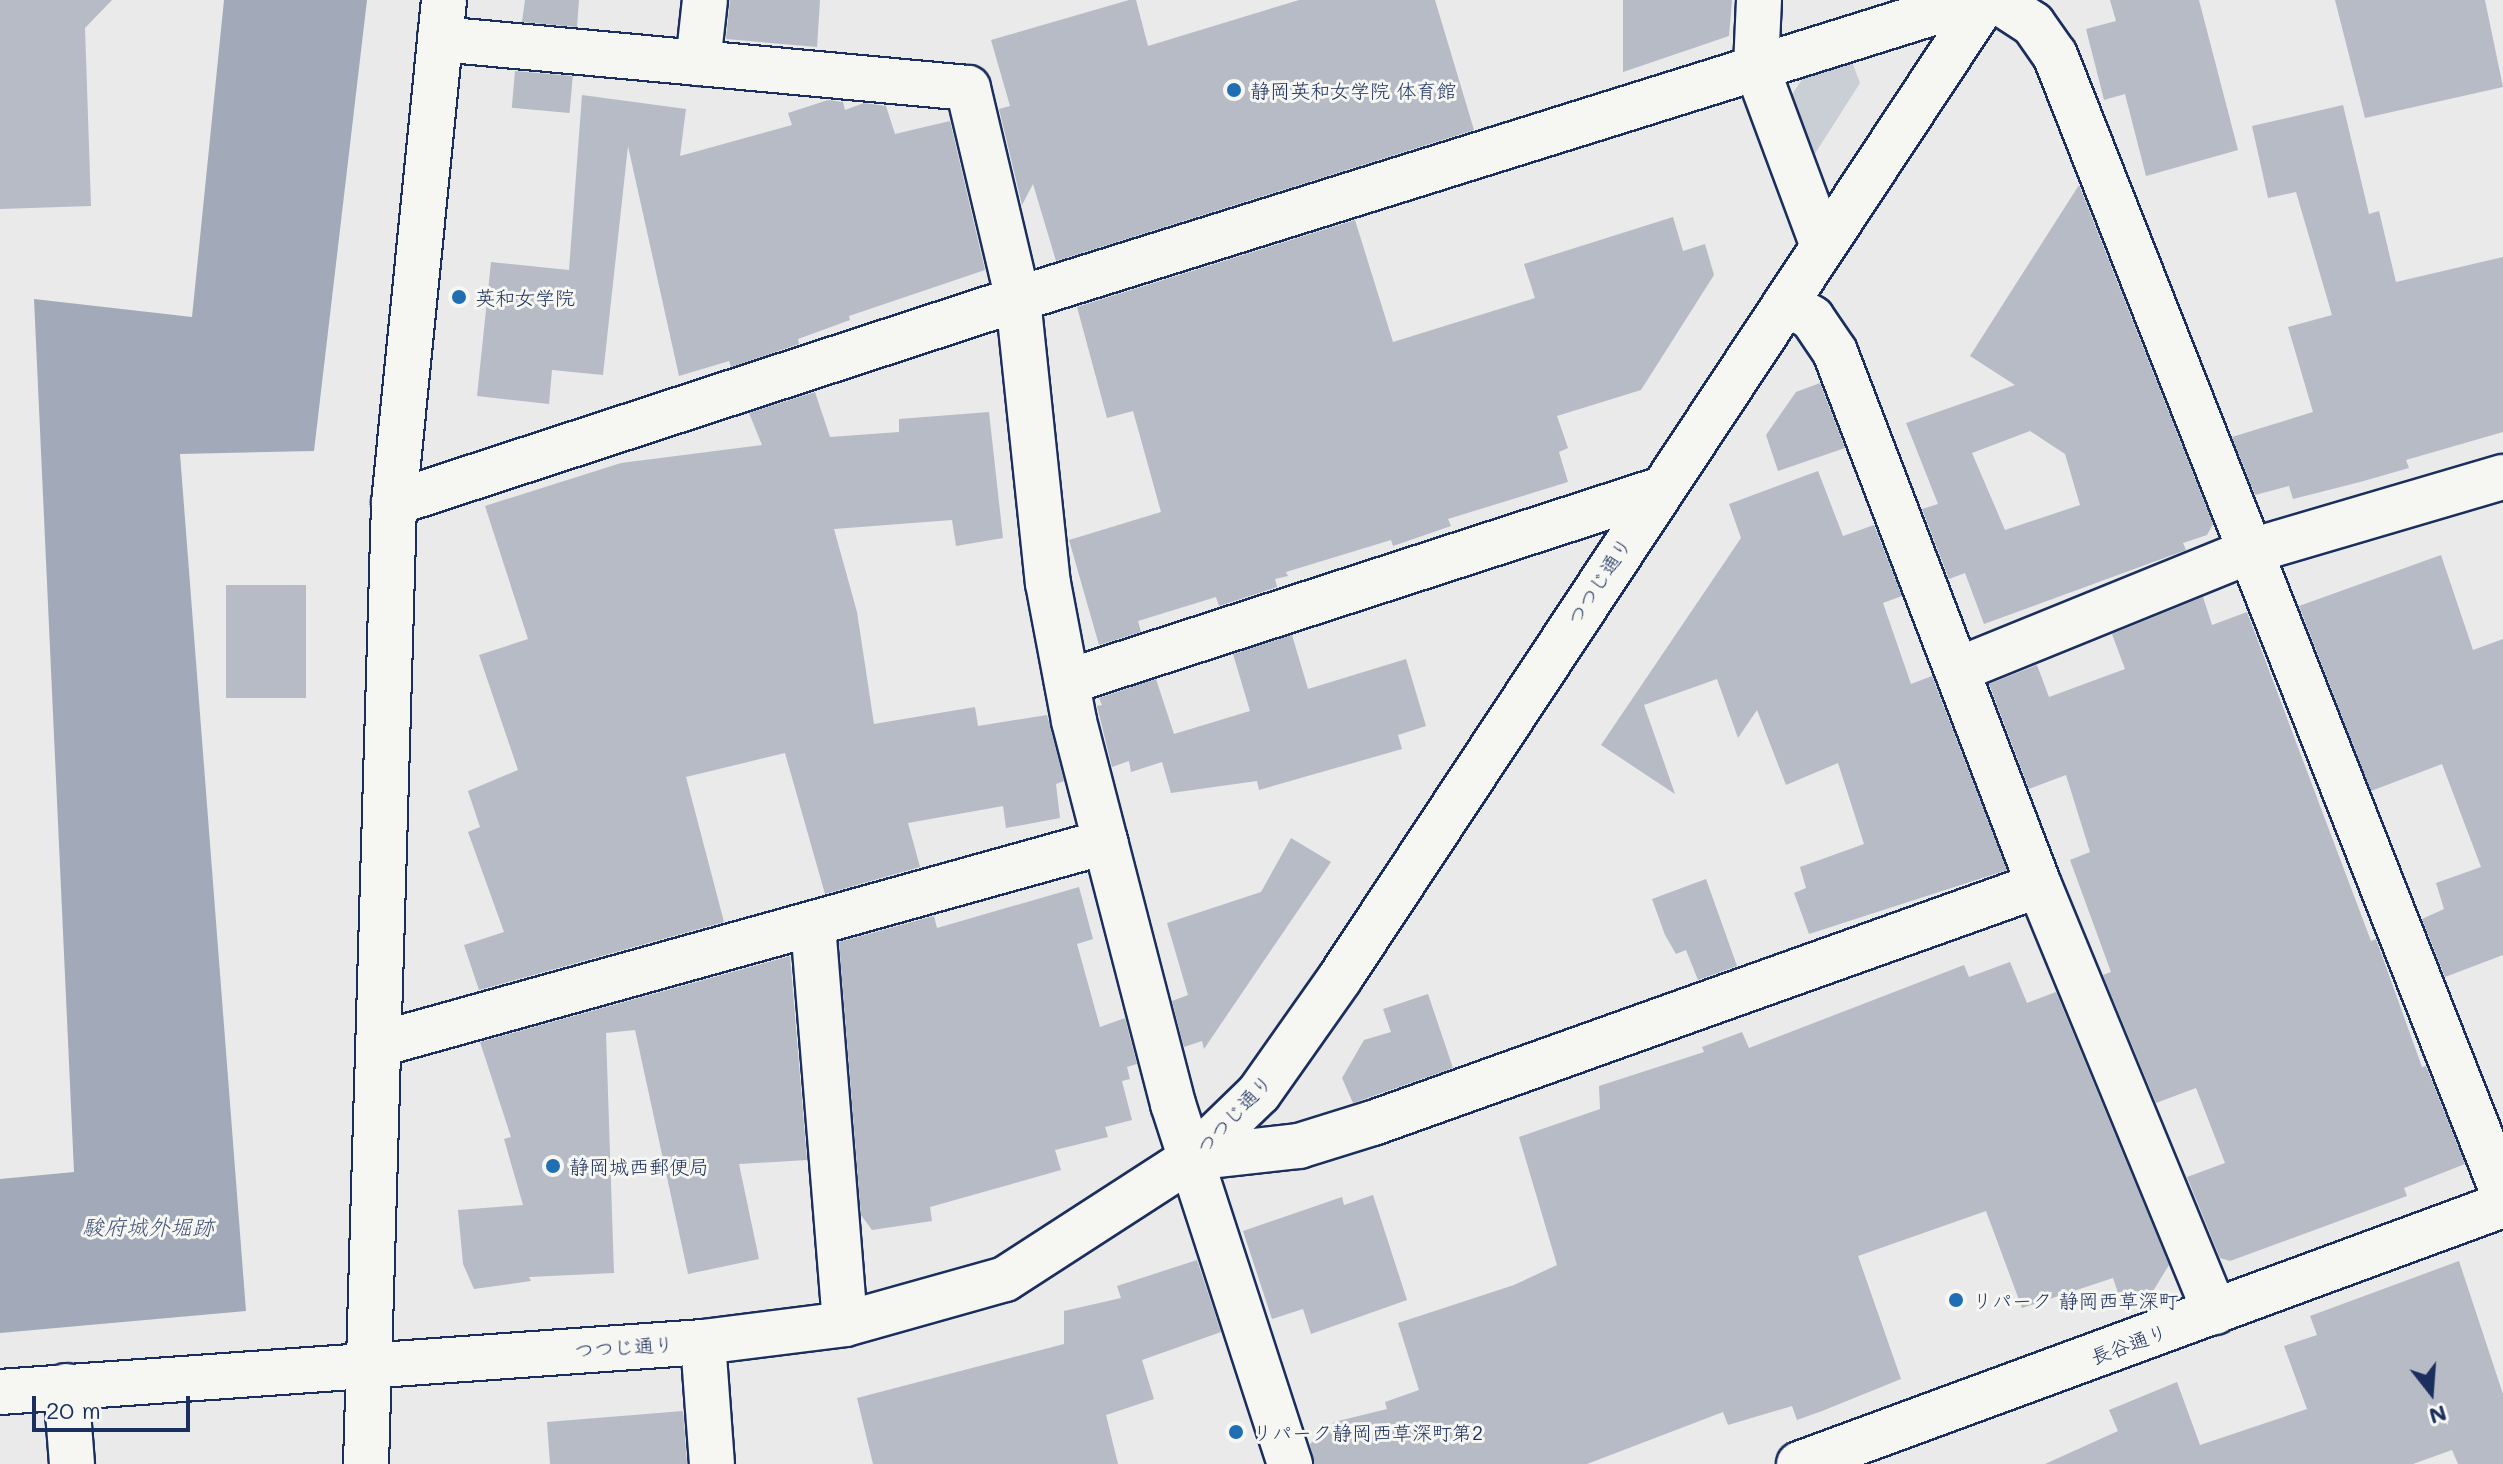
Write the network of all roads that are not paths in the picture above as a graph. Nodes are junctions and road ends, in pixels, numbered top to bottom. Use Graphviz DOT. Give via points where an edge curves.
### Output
graph roads {
  1 [pos="705,0"];
  2 [pos="1759,0"];
  3 [pos="1974,0"];
  4 [pos="1986,0"];
  5 [pos="1996,0"];
  6 [pos="442,20"];
  7 [pos="698,63"];
  8 [pos="1756,66"];
  9 [pos="1823,246"];
  10 [pos="1018,299"];
  11 [pos="1786,303"];
  12 [pos="2503,477"];
  13 [pos="1659,490"];
  14 [pos="394,503"];
  15 [pos="2248,552"];
  16 [pos="1957,670"];
  17 [pos="1067,682"];
  18 [pos="1105,842"];
  19 [pos="2039,885"];
  20 [pos="813,925"];
  21 [pos="380,1044"];
  22 [pos="1192,1158"];
  23 [pos="2503,1193"];
  24 [pos="2503,1205"];
  25 [pos="2215,1312"];
  26 [pos="845,1324"];
  27 [pos="703,1342"];
  28 [pos="367,1366"];
  29 [pos="66,1386"];
  30 [pos="0,1392"];
  31 [pos="72,1464"];
  32 [pos="366,1464"];
  33 [pos="712,1464"];
  34 [pos="1290,1464"];
  35 [pos="1799,1464"];
  1 -- 7 [label="street"];
  2 -- 8 [label="street"];
  3 -- 8 [label="street"];
  4 -- 9 [label="street, つつじ通り"];
  5 -- 15 [label="street" via="2033,24 2055,55"];
  6 -- 7 [label="street"];
  6 -- 14 [label="street"];
  7 -- 10 [label="street" via="968,88"];
  8 -- 9 [label="street"];
  8 -- 10 [label="street"];
  9 -- 11 [label="street, つつじ通り"];
  10 -- 14 [label="street"];
  10 -- 17 [label="street" via="1048,583"];
  11 -- 13 [label="street, つつじ通り"];
  11 -- 16 [label="street" via="1812,318 1835,352"];
  12 -- 15 [label="street"];
  13 -- 17 [label="street"];
  13 -- 22 [label="street, つつじ通り" via="1340,978 1259,1093"];
  14 -- 21 [label="street"];
  15 -- 16 [label="street"];
  15 -- 23 [label="street"];
  16 -- 19 [label="street"];
  17 -- 18 [label="street"];
  18 -- 20 [label="street"];
  18 -- 22 [label="street"];
  19 -- 22 [label="street" via="1373,1123 1299,1146"];
  19 -- 25 [label="street"];
  20 -- 21 [label="street"];
  20 -- 26 [label="street"];
  21 -- 28 [label="street"];
  22 -- 26 [label="street, つつじ通り" via="1005,1279"];
  22 -- 34 [label="street"];
  24 -- 25 [label="street, 長谷通り"];
  25 -- 35 [label="street, 長谷通り"];
  26 -- 27 [label="street, つつじ通り"];
  27 -- 28 [label="street, つつじ通り"];
  27 -- 33 [label="street"];
  28 -- 29 [label="street, つつじ通り"];
  28 -- 32 [label="street"];
  29 -- 30 [label="street, つつじ通り"];
  29 -- 31 [label="street"];
}
